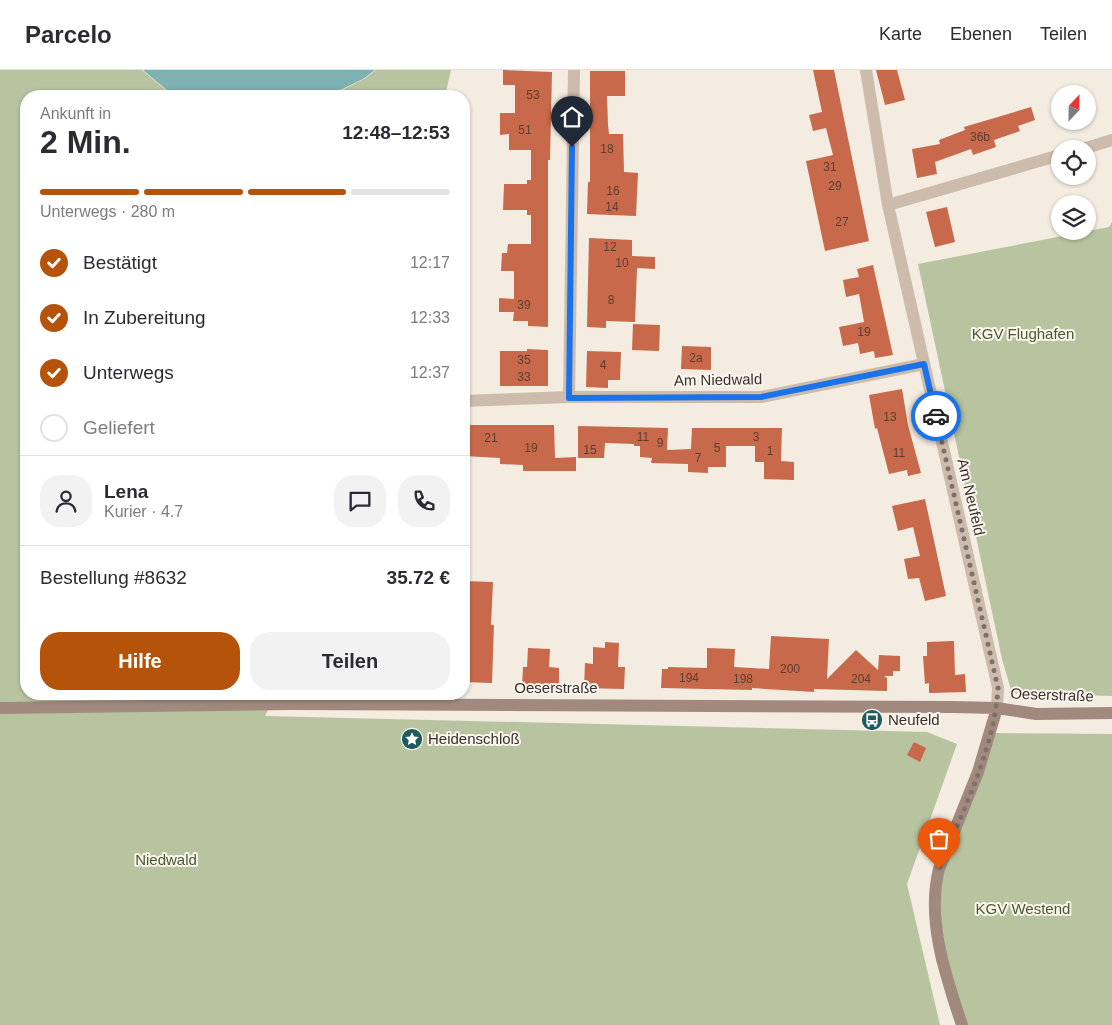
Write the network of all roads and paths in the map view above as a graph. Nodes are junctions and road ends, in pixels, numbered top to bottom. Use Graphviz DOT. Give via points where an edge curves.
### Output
graph roads {
  1 [pos="574,70"];
  2 [pos="866,70"];
  3 [pos="1112,140"];
  4 [pos="1096,145"];
  5 [pos="1051,158"];
  6 [pos="888,205"];
  7 [pos="924,364"];
  8 [pos="569,398"];
  9 [pos="470,401"];
  10 [pos="258,700"];
  11 [pos="368,700"];
  12 [pos="0,708"];
  13 [pos="996,708"];
  14 [pos="1112,713"];
  15 [pos="962,1025"];
  1 -- 8 [label="street"];
  2 -- 6 [label="street, Am Neufeld"];
  3 -- 4 [label="street"];
  5 -- 6 [label="street"];
  6 -- 7 [label="street, Am Neufeld"];
  7 -- 8 [label="street, Am Niedwald" via="761,397"];
  7 -- 13 [label="street, Am Neufeld" via="998,688"];
  8 -- 9 [label="street, Am Niedwald"];
  10 -- 12 [label="street, Oeserstraße"];
  11 -- 13 [label="street, Oeserstraße"];
  13 -- 14 [label="street, Oeserstraße" via="1036,714"];
  13 -- 15 [label="street" via="978,772 935,886 934,909 945,968"];
}
